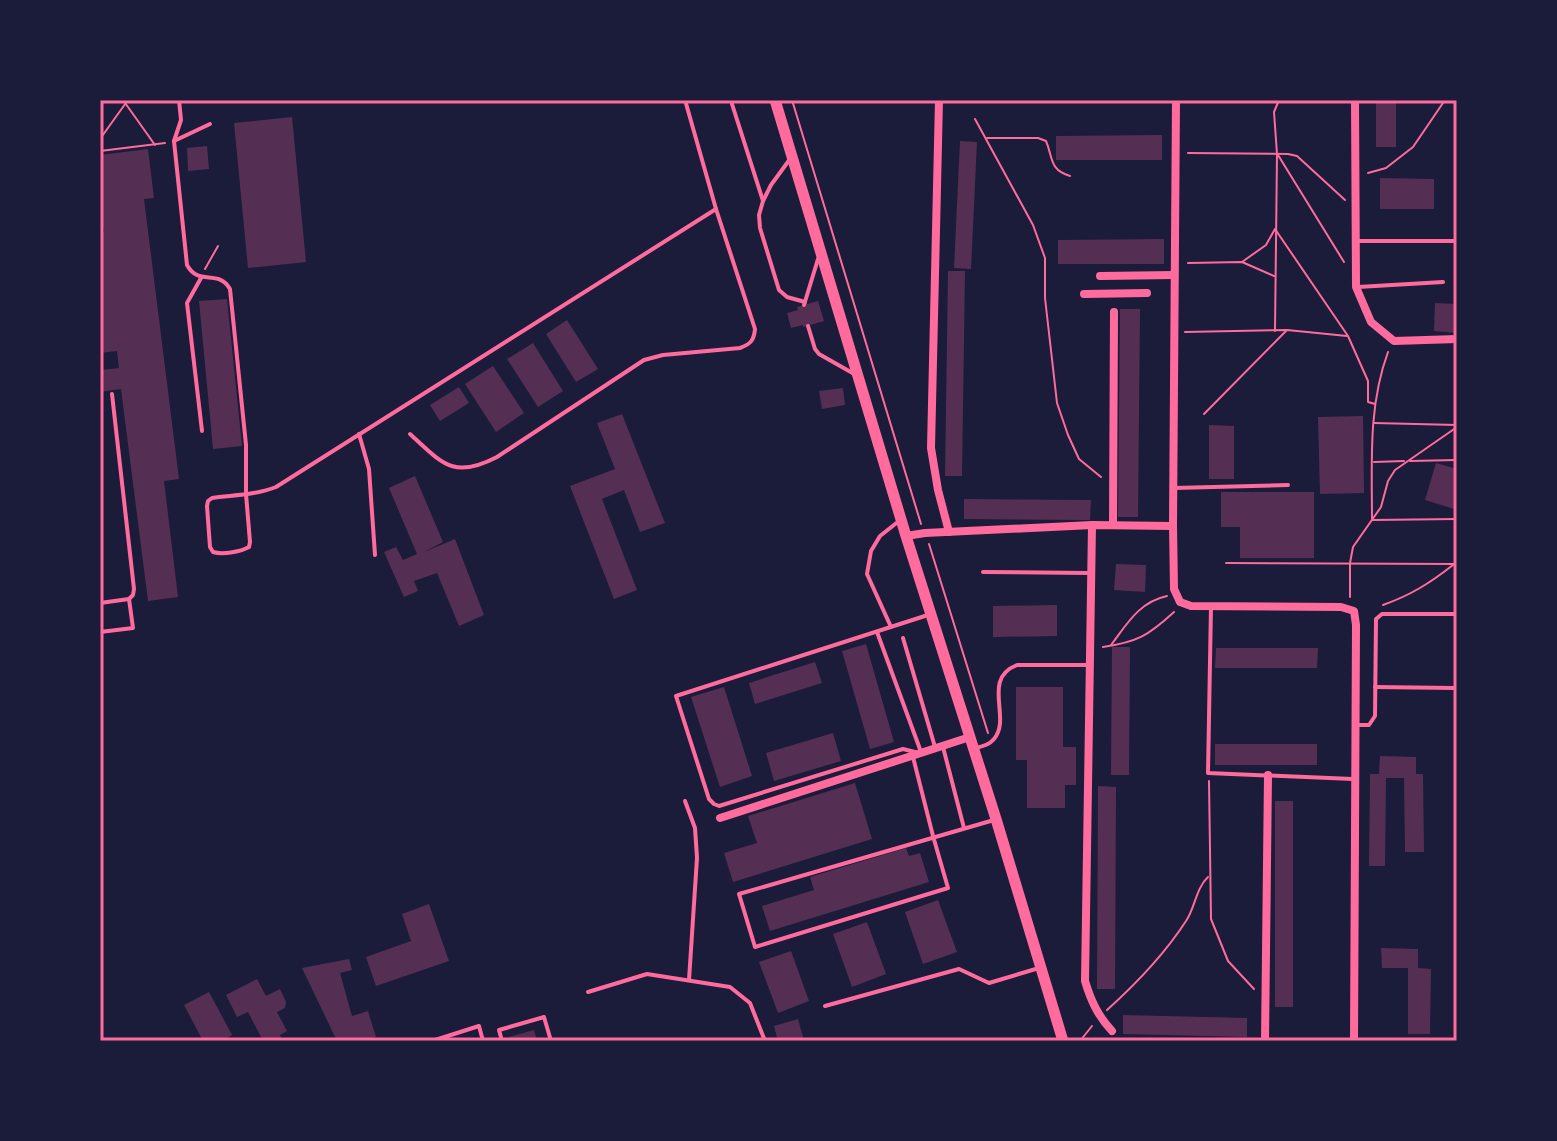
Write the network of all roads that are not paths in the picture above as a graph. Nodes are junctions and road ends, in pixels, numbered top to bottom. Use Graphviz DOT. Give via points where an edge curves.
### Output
graph roads {
  1 [pos="179,100"];
  2 [pos="685,100"];
  3 [pos="775,100"];
  4 [pos="939,100"];
  5 [pos="1176,100"];
  6 [pos="1355,100"];
  7 [pos="732,104"];
  8 [pos="210,124"];
  9 [pos="174,141"];
  10 [pos="791,157"];
  11 [pos="763,201"];
  12 [pos="716,209"];
  13 [pos="1354,241"];
  14 [pos="1457,241"];
  15 [pos="820,253"];
  16 [pos="1174,275"];
  17 [pos="201,278"];
  18 [pos="1443,282"];
  19 [pos="1356,283"];
  20 [pos="1110,293"];
  21 [pos="1147,293"];
  22 [pos="1084,294"];
  23 [pos="1114,312"];
  24 [pos="808,326"];
  25 [pos="1457,339"];
  26 [pos="859,377"];
  27 [pos="112,394"];
  28 [pos="202,431"];
  29 [pos="359,434"];
  30 [pos="410,434"];
  31 [pos="1288,485"];
  32 [pos="1174,488"];
  33 [pos="246,494"];
  34 [pos="901,520"];
  35 [pos="1092,525"];
  36 [pos="1113,525"];
  37 [pos="1173,526"];
  38 [pos="949,532"];
  39 [pos="906,536"];
  40 [pos="375,555"];
  41 [pos="983,572"];
  42 [pos="1091,573"];
  43 [pos="129,599"];
  44 [pos="100,603"];
  45 [pos="1211,606"];
  46 [pos="931,614"];
  47 [pos="1457,614"];
  48 [pos="891,627"];
  49 [pos="100,632"];
  50 [pos="877,632"];
  51 [pos="903,638"];
  52 [pos="1090,665"];
  53 [pos="1375,687"];
  54 [pos="1454,688"];
  55 [pos="1356,725"];
  56 [pos="972,743"];
  57 [pos="939,748"];
  58 [pos="917,755"];
  59 [pos="1268,775"];
  60 [pos="1355,779"];
  61 [pos="685,801"];
  62 [pos="720,818"];
  63 [pos="996,819"];
  64 [pos="964,828"];
  65 [pos="933,836"];
  66 [pos="1041,968"];
  67 [pos="689,980"];
  68 [pos="588,992"];
  69 [pos="825,1006"];
  70 [pos="1112,1031"];
  71 [pos="432,1041"];
  72 [pos="483,1041"];
  73 [pos="502,1041"];
  74 [pos="551,1041"];
  75 [pos="765,1041"];
  76 [pos="1063,1041"];
  77 [pos="1265,1041"];
  78 [pos="1354,1041"];
  1 -- 9 [label="lane" via="181,120"];
  2 -- 12 [label="lane"];
  3 -- 10 [label="main road"];
  4 -- 38 [label="street" via="931,448"];
  5 -- 16 [label="street"];
  6 -- 13 [label="street"];
  7 -- 11 [label="lane"];
  8 -- 9 [label="lane"];
  9 -- 17 [label="lane" via="187,265"];
  10 -- 11 [label="lane"];
  10 -- 15 [label="main road"];
  11 -- 15 [label="lane" via="760,228 779,290 787,297 805,304"];
  12 -- 29 [label="lane"];
  12 -- 30 [label="lane" via="755,329 749,345 644,360 497,457 465,469 440,461"];
  13 -- 14 [label="lane"];
  13 -- 19 [label="street"];
  15 -- 26 [label="main road"];
  16 -- 20 [label="street" via="1105,276"];
  16 -- 32 [label="street"];
  17 -- 28 [label="lane" via="187,303"];
  17 -- 33 [label="lane" via="217,277 230,289"];
  18 -- 19 [label="lane"];
  19 -- 25 [label="street" via="1371,322 1392,340"];
  20 -- 21 [label="street"];
  20 -- 22 [label="street"];
  23 -- 36 [label="street"];
  24 -- 26 [label="lane" via="819,354"];
  26 -- 34 [label="main road"];
  27 -- 43 [label="lane" via="134,589"];
  29 -- 33 [label="lane" via="276,487"];
  29 -- 40 [label="lane" via="369,469"];
  31 -- 32 [label="lane"];
  32 -- 37 [label="street"];
  33 -- 33 [label="lane" via="208,501 213,552 249,547"];
  34 -- 39 [label="main road"];
  34 -- 48 [label="lane" via="880,536 867,574"];
  35 -- 36 [label="street"];
  35 -- 38 [label="street"];
  35 -- 42 [label="street"];
  36 -- 37 [label="street"];
  37 -- 45 [label="street" via="1174,589 1180,602"];
  38 -- 39 [label="street"];
  39 -- 46 [label="main road"];
  41 -- 42 [label="lane"];
  42 -- 52 [label="street"];
  43 -- 44 [label="lane"];
  43 -- 49 [label="lane" via="133,628"];
  45 -- 55 [label="street" via="1354,611"];
  45 -- 59 [label="lane" via="1208,773"];
  46 -- 48 [label="lane"];
  46 -- 56 [label="main road"];
  47 -- 53 [label="lane" via="1382,614 1376,619"];
  48 -- 50 [label="lane"];
  50 -- 58 [label="lane"];
  50 -- 58 [label="lane" via="676,696 709,799 719,806 903,749"];
  51 -- 57 [label="lane"];
  52 -- 56 [label="lane" via="1006,669 1000,679 996,738"];
  52 -- 70 [label="street" via="1085,981 1099,1017"];
  53 -- 54 [label="lane"];
  53 -- 55 [label="lane" via="1375,716 1369,725"];
  55 -- 60 [label="street"];
  56 -- 57 [label="street"];
  56 -- 63 [label="main road"];
  57 -- 58 [label="street"];
  57 -- 64 [label="lane"];
  58 -- 62 [label="street"];
  58 -- 65 [label="lane"];
  59 -- 60 [label="lane"];
  59 -- 77 [label="street"];
  60 -- 78 [label="street"];
  61 -- 67 [label="lane" via="695,828 697,858"];
  63 -- 64 [label="lane"];
  63 -- 66 [label="main road"];
  64 -- 65 [label="lane"];
  65 -- 65 [label="lane" via="739,894 755,947 948,888"];
  66 -- 69 [label="lane" via="989,983 959,969"];
  66 -- 76 [label="main road"];
  67 -- 68 [label="lane" via="647,974"];
  67 -- 75 [label="lane" via="730,987 750,1003"];
  71 -- 72 [label="lane" via="479,1026"];
  73 -- 74 [label="lane" via="499,1030 544,1017"];
}
